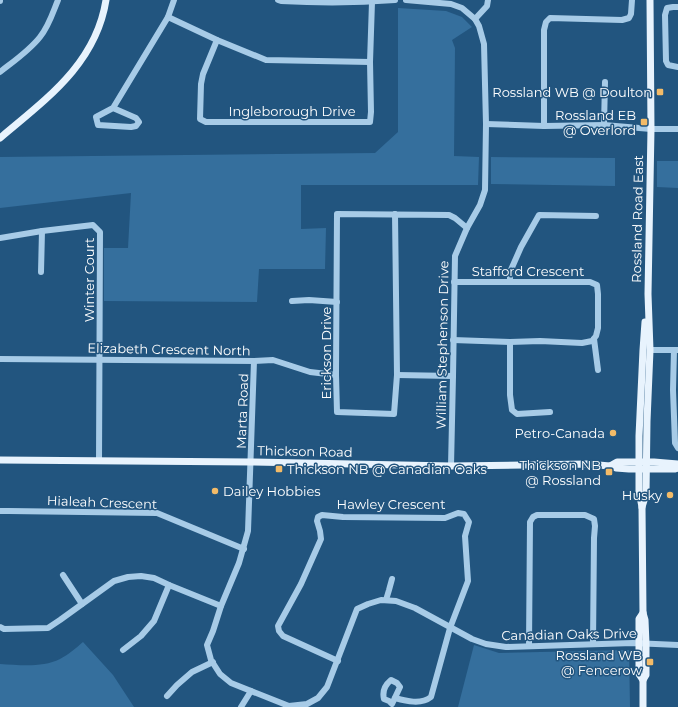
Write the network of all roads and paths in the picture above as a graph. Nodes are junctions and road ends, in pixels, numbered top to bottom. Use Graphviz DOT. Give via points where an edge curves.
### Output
graph roads {
  1 [pos="58,0"];
  2 [pos="106,0"];
  3 [pos="174,0"];
  4 [pos="278,0"];
  5 [pos="395,0"];
  6 [pos="406,0"];
  7 [pos="488,0"];
  8 [pos="632,0"];
  9 [pos="650,0"];
  10 [pos="304,1"];
  11 [pos="427,1"];
  12 [pos="372,2"];
  13 [pos="678,7"];
  14 [pos="168,17"];
  15 [pos="475,19"];
  16 [pos="217,40"];
  17 [pos="370,62"];
  18 [pos="678,67"];
  19 [pos="0,72"];
  20 [pos="606,82"];
  21 [pos="113,108"];
  22 [pos="486,124"];
  23 [pos="604,125"];
  24 [pos="544,126"];
  25 [pos="678,129"];
  26 [pos="651,130"];
  27 [pos="0,138"];
  28 [pos="395,214"];
  29 [pos="596,216"];
  30 [pos="467,228"];
  31 [pos="42,231"];
  32 [pos="0,238"];
  33 [pos="42,272"];
  34 [pos="510,281"];
  35 [pos="454,282"];
  36 [pos="648,294"];
  37 [pos="292,301"];
  38 [pos="337,302"];
  39 [pos="594,339"];
  40 [pos="453,340"];
  41 [pos="510,342"];
  42 [pos="650,350"];
  43 [pos="676,350"];
  44 [pos="0,359"];
  45 [pos="100,359"];
  46 [pos="254,361"];
  47 [pos="598,370"];
  48 [pos="676,373"];
  49 [pos="336,375"];
  50 [pos="397,375"];
  51 [pos="453,376"];
  52 [pos="675,400"];
  53 [pos="550,412"];
  54 [pos="678,448"];
  55 [pos="0,460"];
  56 [pos="99,460"];
  57 [pos="251,462"];
  58 [pos="678,464"];
  59 [pos="451,466"];
  60 [pos="643,466"];
  61 [pos="678,468"];
  62 [pos="0,511"];
  63 [pos="244,549"];
  64 [pos="63,574"];
  65 [pos="392,579"];
  66 [pos="169,585"];
  67 [pos="386,600"];
  68 [pos="82,604"];
  69 [pos="221,606"];
  70 [pos="0,627"];
  71 [pos="450,628"];
  72 [pos="593,644"];
  73 [pos="643,644"];
  74 [pos="678,645"];
  75 [pos="529,646"];
  76 [pos="123,650"];
  77 [pos="338,661"];
  78 [pos="213,662"];
  79 [pos="251,691"];
  80 [pos="167,696"];
  81 [pos="395,698"];
  82 [pos="241,707"];
  83 [pos="643,707"];
  1 -- 19 [label="street" via="41,36 25,53"];
  2 -- 27 [label="main road" via="93,41 74,70 50,96"];
  3 -- 14 [label="street"];
  4 -- 10 [label="street"];
  5 -- 12 [label="street"];
  6 -- 11 [label="street"];
  7 -- 15 [label="street" via="487,6"];
  8 -- 24 [label="street" via="630,18 550,18 546,22"];
  9 -- 26 [label="main road, Rossland Road East"];
  10 -- 12 [label="street"];
  11 -- 15 [label="street" via="462,8"];
  12 -- 17 [label="street, Ingleborough Drive"];
  13 -- 18 [label="street" via="667,8 665,15 666,61 668,65"];
  14 -- 16 [label="street"];
  14 -- 21 [label="street"];
  15 -- 22 [label="street, William Stephenson Drive" via="484,44"];
  16 -- 17 [label="street" via="266,60"];
  16 -- 17 [label="street, Ingleborough Drive" via="201,84 200,119 206,122 370,122"];
  20 -- 23 [label="street"];
  21 -- 21 [label="street" via="96,117 98,125 131,127 139,122 136,118"];
  22 -- 24 [label="street"];
  22 -- 30 [label="street, William Stephenson Drive" via="485,190"];
  23 -- 24 [label="street"];
  23 -- 26 [label="street"];
  25 -- 26 [label="street"];
  26 -- 36 [label="main road, Rossland Road East"];
  28 -- 30 [label="street, Erickson Drive" via="449,215"];
  28 -- 38 [label="street, Erickson Drive" via="337,214"];
  28 -- 50 [label="street, Erickson Drive"];
  29 -- 34 [label="street" via="539,215 510,272"];
  30 -- 35 [label="street, William Stephenson Drive" via="455,256"];
  31 -- 32 [label="street, Winter Court"];
  31 -- 33 [label="street"];
  31 -- 45 [label="street, Winter Court" via="93,226 100,232"];
  34 -- 35 [label="street, Stafford Crescent"];
  34 -- 39 [label="street, Stafford Crescent" via="590,282 597,285 598,328"];
  35 -- 40 [label="street, William Stephenson Drive"];
  36 -- 42 [label="main road, Rossland Road East"];
  36 -- 60 [label="main road, Rossland Road East" via="642,350"];
  37 -- 38 [label="street"];
  38 -- 49 [label="street, Erickson Drive"];
  39 -- 41 [label="street" via="582,343"];
  39 -- 47 [label="street"];
  40 -- 41 [label="street"];
  40 -- 51 [label="street, William Stephenson Drive"];
  41 -- 53 [label="street" via="512,410 517,414"];
  42 -- 43 [label="street"];
  42 -- 60 [label="main road, Rossland Road East"];
  43 -- 48 [label="street"];
  44 -- 45 [label="street, Elizabeth Crescent North"];
  45 -- 46 [label="street, Elizabeth Crescent North"];
  45 -- 56 [label="street, Winter Court"];
  46 -- 49 [label="street, Elizabeth Crescent North" via="273,360 310,372"];
  46 -- 57 [label="street, Marta Road"];
  48 -- 52 [label="street"];
  49 -- 50 [label="street, Erickson Drive" via="337,412 394,414"];
  50 -- 51 [label="street"];
  51 -- 59 [label="street, William Stephenson Drive"];
  52 -- 54 [label="street" via="675,443"];
  55 -- 56 [label="main road, Thickson Road"];
  56 -- 57 [label="main road, Thickson Road"];
  57 -- 59 [label="main road, Thickson Road"];
  57 -- 63 [label="street, Canadian Oaks Drive" via="248,531"];
  58 -- 60 [label="main road, Thickson Road"];
  59 -- 60 [label="main road, Thickson Road" via="610,466 617,462"];
  60 -- 61 [label="main road, Thickson Road"];
  60 -- 73 [label="main road, Rossland Road East" via="646,494 642,507 645,620"];
  62 -- 63 [label="street, Hialeah Crescent" via="157,513"];
  63 -- 69 [label="street, Canadian Oaks Drive"];
  64 -- 68 [label="street"];
  65 -- 67 [label="street"];
  66 -- 68 [label="street" via="154,578 128,577 114,581"];
  66 -- 69 [label="street"];
  66 -- 76 [label="street" via="154,621 141,636"];
  67 -- 71 [label="street, Canadian Oaks Drive" via="415,608"];
  67 -- 77 [label="street, Canadian Oaks Drive" via="357,609"];
  68 -- 70 [label="street" via="48,628"];
  69 -- 78 [label="street, Canadian Oaks Drive" via="207,645"];
  71 -- 75 [label="street, Canadian Oaks Drive" via="486,644 506,647"];
  71 -- 77 [label="street, Hawley Crescent" via="468,581 465,536 469,522 464,514 458,513 445,518 322,515 317,521 321,539 301,584 278,626 283,636"];
  71 -- 81 [label="street" via="431,697 410,702"];
  72 -- 73 [label="street, Canadian Oaks Drive"];
  72 -- 75 [label="street, Canadian Oaks Drive"];
  72 -- 75 [label="street" via="594,519 586,515 537,515 530,522"];
  73 -- 74 [label="street, Canadian Oaks Drive"];
  73 -- 83 [label="main road, Rossland Road East" via="646,675 643,680"];
  77 -- 79 [label="street, Canadian Oaks Drive" via="327,687 318,698 307,704 289,706"];
  78 -- 79 [label="street, Canadian Oaks Drive" via="220,674 231,683"];
  78 -- 80 [label="street" via="192,672"];
  79 -- 82 [label="street"];
}
